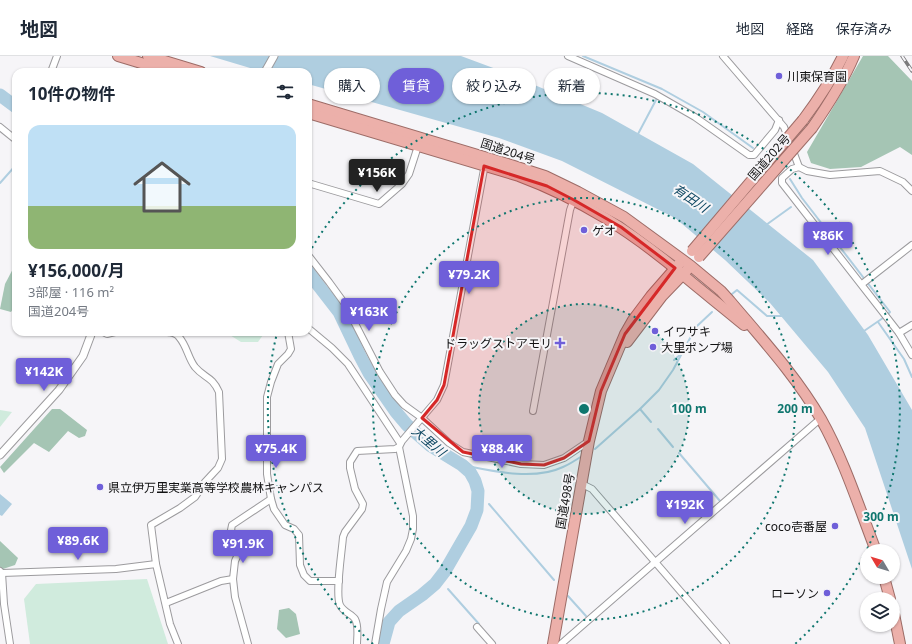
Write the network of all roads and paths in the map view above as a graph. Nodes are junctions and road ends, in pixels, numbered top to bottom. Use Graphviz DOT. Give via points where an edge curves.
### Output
graph roads {
  1 [pos="57,56"];
  2 [pos="118,56"];
  3 [pos="148,56"];
  4 [pos="274,56"];
  5 [pos="568,56"];
  6 [pos="723,56"];
  7 [pos="843,56"];
  8 [pos="854,56"];
  9 [pos="583,59"];
  10 [pos="52,68"];
  11 [pos="158,68"];
  12 [pos="188,68"];
  13 [pos="267,68"];
  14 [pos="312,105"];
  15 [pos="312,114"];
  16 [pos="779,120"];
  17 [pos="0,127"];
  18 [pos="12,137"];
  19 [pos="419,142"];
  20 [pos="485,161"];
  21 [pos="799,167"];
  22 [pos="312,184"];
  23 [pos="912,191"];
  24 [pos="576,196"];
  25 [pos="912,245"];
  26 [pos="695,254"];
  27 [pos="312,260"];
  28 [pos="682,260"];
  29 [pos="691,266"];
  30 [pos="679,272"];
  31 [pos="862,284"];
  32 [pos="912,325"];
  33 [pos="312,331"];
  34 [pos="899,333"];
  35 [pos="90,336"];
  36 [pos="179,336"];
  37 [pos="289,336"];
  38 [pos="768,347"];
  39 [pos="912,355"];
  40 [pos="533,411"];
  41 [pos="422,418"];
  42 [pos="820,419"];
  43 [pos="589,441"];
  44 [pos="400,443"];
  45 [pos="0,455"];
  46 [pos="582,484"];
  47 [pos="270,499"];
  48 [pos="873,544"];
  49 [pos="655,563"];
  50 [pos="156,564"];
  51 [pos="1,572"];
  52 [pos="233,579"];
  53 [pos="339,581"];
  54 [pos="166,603"];
  55 [pos="477,626"];
  56 [pos="898,632"];
  57 [pos="10,644"];
  58 [pos="178,644"];
  59 [pos="248,644"];
  60 [pos="357,644"];
  61 [pos="375,644"];
  62 [pos="492,644"];
  63 [pos="553,644"];
  64 [pos="561,644"];
  65 [pos="726,644"];
  66 [pos="900,644"];
  1 -- 10 [label="street"];
  2 -- 11 [label="highway"];
  3 -- 12 [label="highway"];
  4 -- 13 [label="street"];
  5 -- 9 [label="street"];
  6 -- 16 [label="street"];
  7 -- 26 [label="highway, 国道202号, bridge" via="831,79 803,120"];
  8 -- 26 [label="highway, 国道202号, bridge" via="839,86 812,128"];
  9 -- 16 [label="street" via="655,94 695,117 749,155 754,155 775,130"];
  14 -- 19 [label="highway, 国道204号"];
  15 -- 19 [label="highway, 国道204号"];
  16 -- 21 [label="street"];
  17 -- 18 [label="street"];
  19 -- 20 [label="highway, 国道204号"];
  19 -- 22 [label="street" via="402,184 378,204"];
  20 -- 24 [label="highway, 国道204号"];
  20 -- 41 [label="street" via="444,385 437,400"];
  21 -- 23 [label="street" via="830,175 880,171 903,182"];
  21 -- 31 [label="street" via="792,169 782,178 782,183"];
  24 -- 28 [label="highway, 国道204号" via="624,217"];
  24 -- 30 [label="highway, 国道204号"];
  24 -- 40 [label="street" via="570,210"];
  25 -- 31 [label="street"];
  26 -- 28 [label="highway, 国道202号"];
  26 -- 29 [label="highway, 国道202号"];
  27 -- 41 [label="street" via="344,304 395,395"];
  28 -- 29 [label="highway"];
  28 -- 30 [label="highway, 国道202号"];
  29 -- 30 [label="highway"];
  29 -- 38 [label="highway" via="720,291"];
  30 -- 38 [label="highway"];
  30 -- 43 [label="highway, 国道498号" via="651,296 625,334 601,391"];
  31 -- 34 [label="street"];
  32 -- 34 [label="street"];
  33 -- 44 [label="street" via="348,364"];
  34 -- 39 [label="street"];
  35 -- 45 [label="street" via="83,356 64,383"];
  36 -- 50 [label="street" via="194,366 216,384 219,392 222,459 196,497 152,525"];
  37 -- 47 [label="street" via="291,349 278,364 267,397 267,474"];
  38 -- 42 [label="highway" via="788,370"];
  41 -- 43 [label="street" via="462,452 521,464 544,464 564,458"];
  41 -- 44 [label="street"];
  42 -- 48 [label="highway" via="835,447"];
  42 -- 49 [label="street"];
  43 -- 46 [label="highway, 国道498号"];
  44 -- 53 [label="street" via="395,449 357,450 350,462 356,489 363,504 344,532"];
  44 -- 61 [label="street" via="413,529 406,551 388,582"];
  46 -- 49 [label="street" via="592,489"];
  46 -- 63 [label="highway, 国道498号"];
  47 -- 52 [label="street" via="232,525 231,530 240,546"];
  47 -- 53 [label="street" via="284,525 299,535 300,565 304,575 310,581"];
  49 -- 64 [label="street"];
  49 -- 65 [label="street"];
  50 -- 51 [label="street" via="116,569"];
  50 -- 54 [label="street"];
  51 -- 57 [label="street"];
  52 -- 54 [label="street" via="221,581"];
  52 -- 59 [label="street"];
  53 -- 60 [label="street" via="340,604 355,619"];
  54 -- 58 [label="street" via="170,624"];
  55 -- 62 [label="street"];
  56 -- 66 [label="highway"];
}
